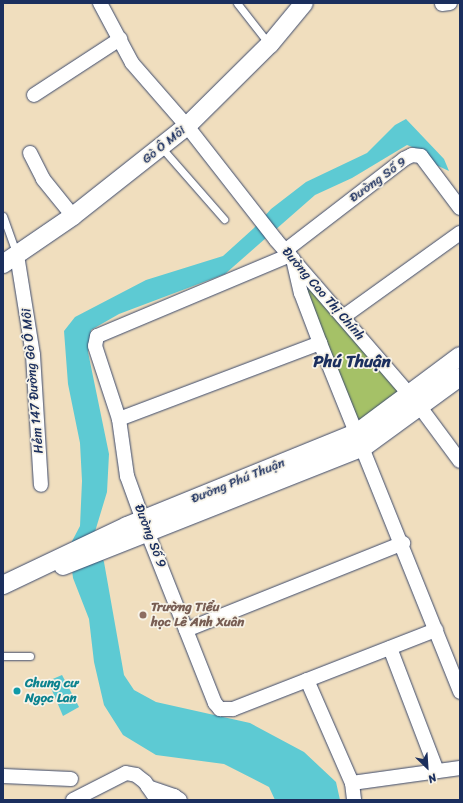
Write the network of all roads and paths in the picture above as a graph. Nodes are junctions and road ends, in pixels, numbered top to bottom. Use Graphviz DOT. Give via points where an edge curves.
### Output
graph roads {
  1 [pos="100,3"];
  2 [pos="237,3"];
  3 [pos="304,3"];
  4 [pos="120,39"];
  5 [pos="270,44"];
  6 [pos="34,95"];
  7 [pos="187,126"];
  8 [pos="161,147"];
  9 [pos="30,153"];
  10 [pos="460,208"];
  11 [pos="3,216"];
  12 [pos="73,216"];
  13 [pos="224,219"];
  14 [pos="460,233"];
  15 [pos="286,251"];
  16 [pos="10,259"];
  17 [pos="343,317"];
  18 [pos="320,343"];
  19 [pos="460,356"];
  20 [pos="460,377"];
  21 [pos="415,401"];
  22 [pos="119,419"];
  23 [pos="361,440"];
  24 [pos="460,461"];
  25 [pos="41,484"];
  26 [pos="146,527"];
  27 [pos="402,543"];
  28 [pos="58,563"];
  29 [pos="3,585"];
  30 [pos="3,595"];
  31 [pos="186,630"];
  32 [pos="436,630"];
  33 [pos="390,648"];
  34 [pos="3,656"];
  35 [pos="30,656"];
  36 [pos="307,680"];
  37 [pos="460,692"];
  38 [pos="460,768"];
  39 [pos="437,771"];
  40 [pos="3,776"];
  41 [pos="71,779"];
  42 [pos="352,783"];
  43 [pos="148,787"];
  44 [pos="73,800"];
  45 [pos="157,800"];
  46 [pos="180,800"];
  47 [pos="354,800"];
  1 -- 4 [label="street"];
  2 -- 5 [label="lane"];
  3 -- 5 [label="street, Gò Ô Môi"];
  4 -- 6 [label="street"];
  4 -- 7 [label="street" via="132,63"];
  5 -- 7 [label="street, Gò Ô Môi"];
  7 -- 8 [label="street, Gò Ô Môi"];
  7 -- 15 [label="street, Đường Cao Thị Chính"];
  8 -- 12 [label="street, Gò Ô Môi"];
  8 -- 13 [label="lane"];
  9 -- 12 [label="street" via="46,184"];
  10 -- 15 [label="street, Đường Số 9" via="421,156 412,155"];
  11 -- 16 [label="lane"];
  12 -- 16 [label="street, Gò Ô Môi"];
  14 -- 17 [label="street"];
  15 -- 17 [label="street, Đường Cao Thị Chính"];
  15 -- 18 [label="street"];
  15 -- 22 [label="street, Đường Số 9" via="98,336 95,346"];
  16 -- 25 [label="street, Hẻm 147 Đường Gò Ô Môi" via="33,355"];
  17 -- 21 [label="street, Đường Cao Thị Chính"];
  18 -- 22 [label="street"];
  18 -- 23 [label="street"];
  19 -- 21 [label="street, Đường Phú Thuận"];
  20 -- 21 [label="street, Đường Phú Thuận"];
  21 -- 23 [label="street, Đường Phú Thuận"];
  21 -- 24 [label="street, Đường Cao Thị Chính"];
  22 -- 26 [label="street, Đường Số 9" via="127,476"];
  23 -- 26 [label="street, Đường Phú Thuận"];
  23 -- 27 [label="street"];
  26 -- 28 [label="street, Đường Phú Thuận"];
  26 -- 31 [label="street, Đường Số 9"];
  27 -- 31 [label="street"];
  27 -- 32 [label="street"];
  28 -- 29 [label="street, Đường Phú Thuận"];
  28 -- 30 [label="street"];
  31 -- 36 [label="street, Đường Số 9" via="215,703 220,709 234,709"];
  32 -- 33 [label="street, Đường Số 9"];
  32 -- 37 [label="street"];
  33 -- 36 [label="street, Đường Số 9"];
  33 -- 39 [label="street"];
  34 -- 35 [label="lane"];
  36 -- 42 [label="street"];
  38 -- 39 [label="street"];
  39 -- 42 [label="street"];
  40 -- 41 [label="street"];
  42 -- 47 [label="street"];
  43 -- 44 [label="street" via="136,775 126,773"];
  43 -- 45 [label="street"];
  43 -- 46 [label="street"];
}
